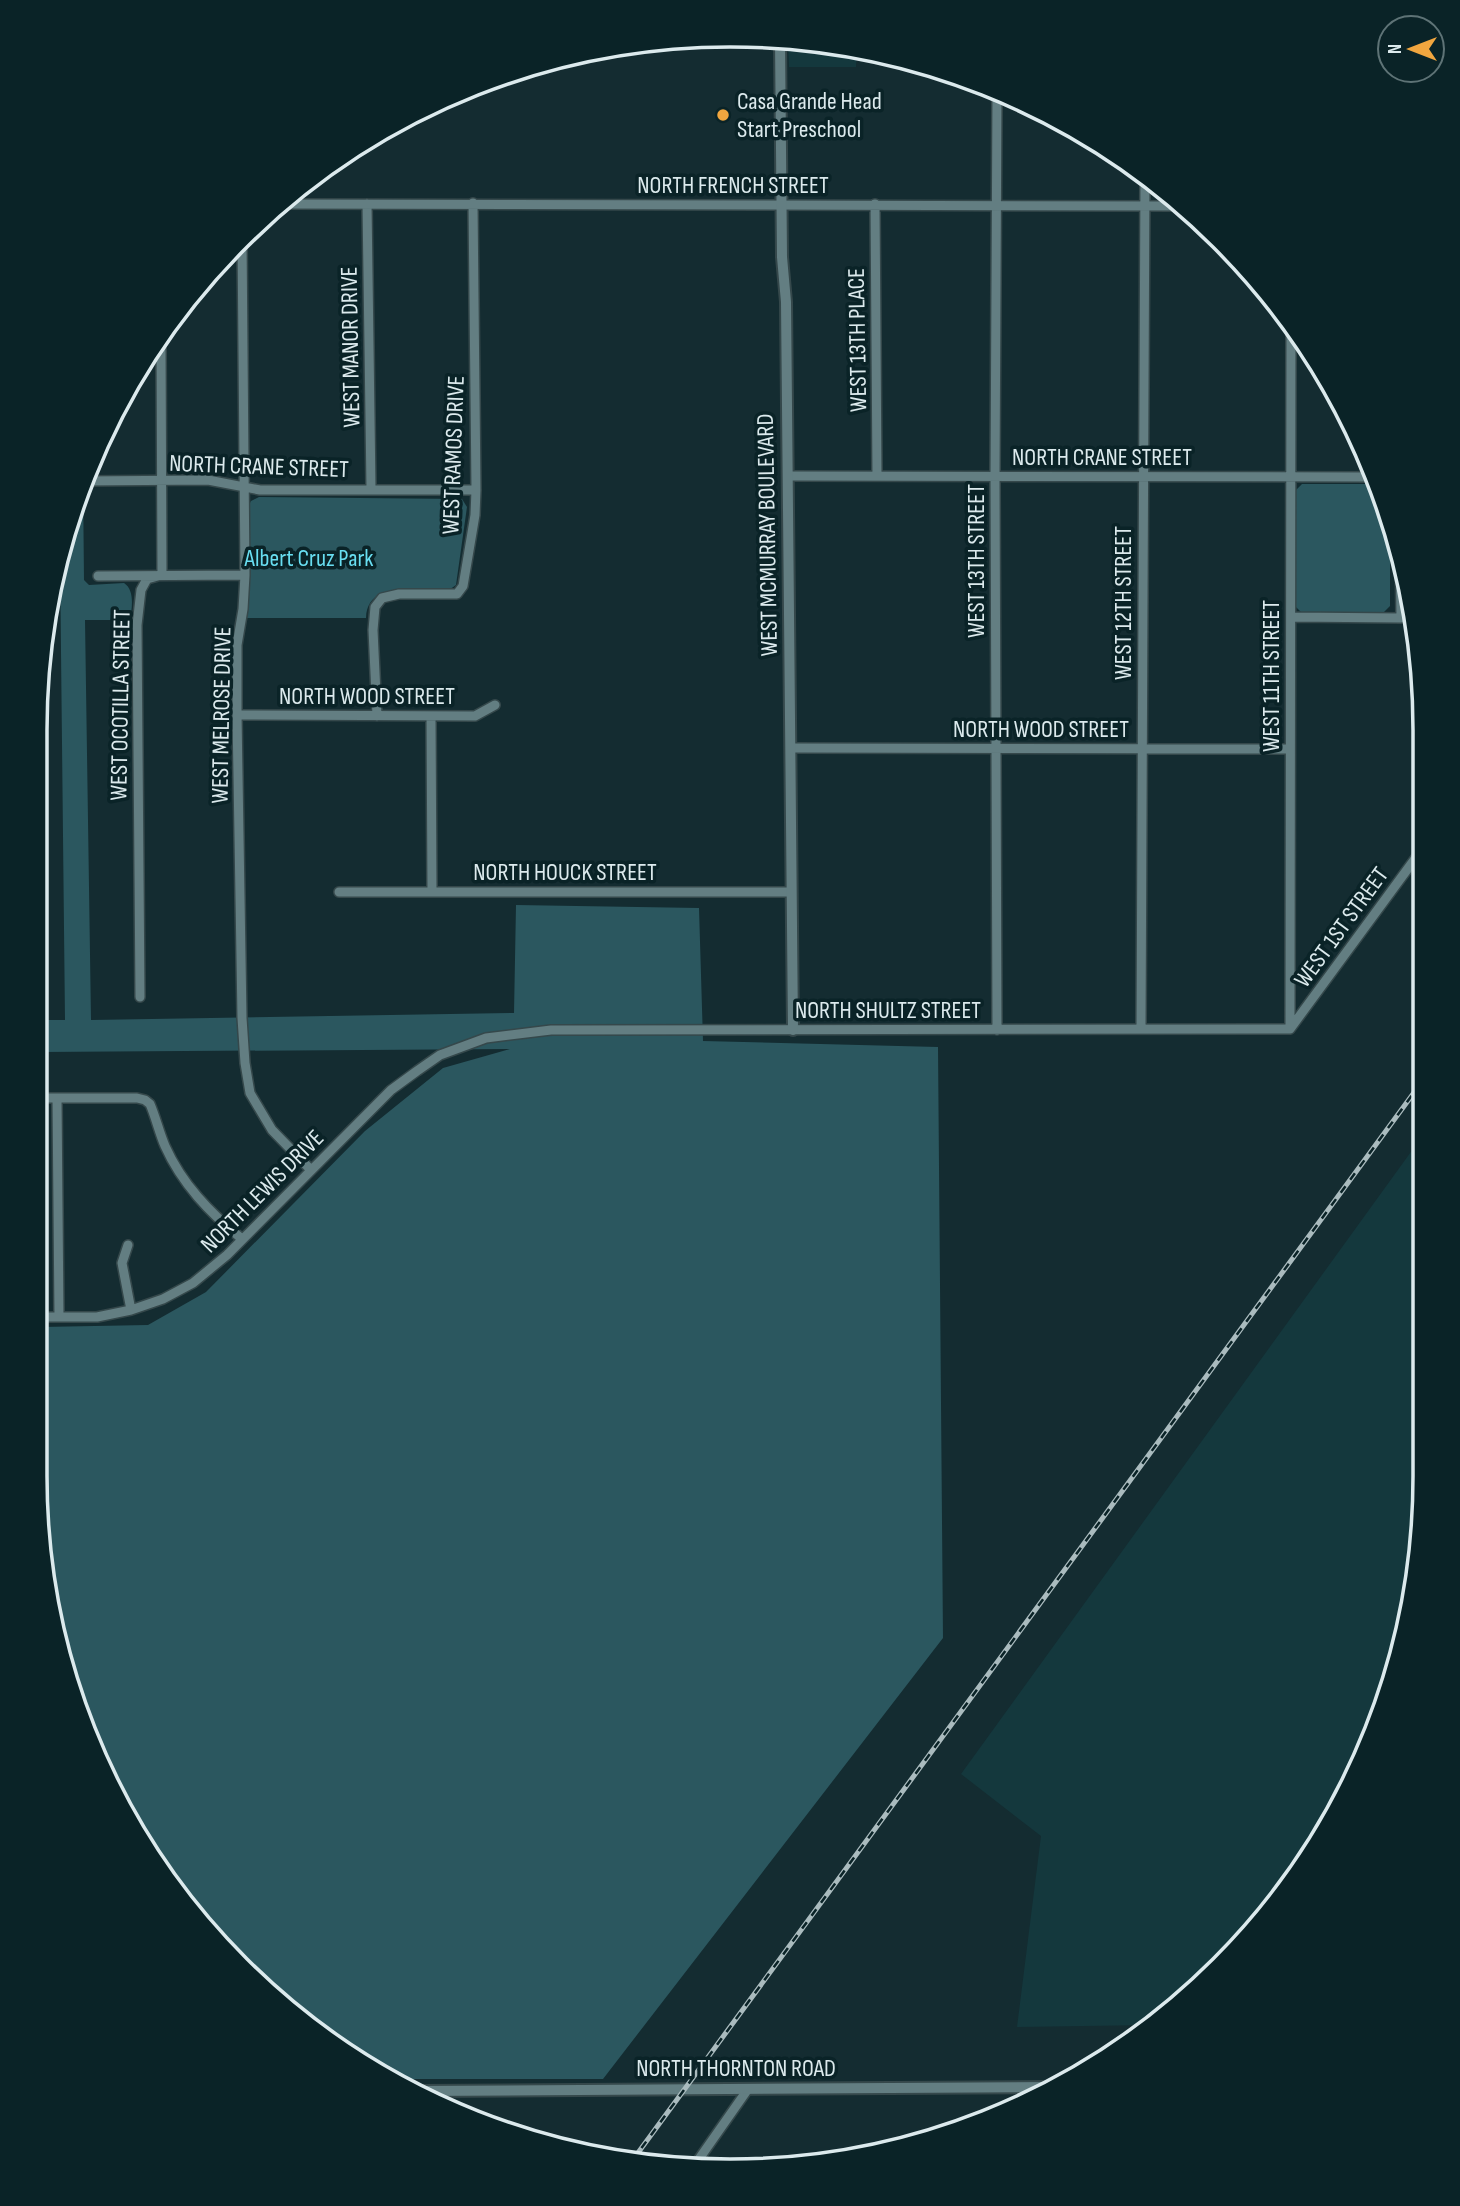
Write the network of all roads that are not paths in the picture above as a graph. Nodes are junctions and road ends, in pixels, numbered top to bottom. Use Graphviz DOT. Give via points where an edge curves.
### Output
graph roads {
  1 [pos="780,49"];
  2 [pos="998,102"];
  3 [pos="1145,187"];
  4 [pos="473,203"];
  5 [pos="295,204"];
  6 [pos="366,204"];
  7 [pos="782,204"];
  8 [pos="875,204"];
  9 [pos="998,206"];
  10 [pos="1145,206"];
  11 [pos="1167,206"];
  12 [pos="242,252"];
  13 [pos="1291,341"];
  14 [pos="161,353"];
  15 [pos="788,476"];
  16 [pos="877,476"];
  17 [pos="1142,476"];
  18 [pos="1291,476"];
  19 [pos="995,477"];
  20 [pos="1364,477"];
  21 [pos="94,481"];
  22 [pos="161,481"];
  23 [pos="245,485"];
  24 [pos="372,488"];
  25 [pos="476,491"];
  26 [pos="162,575"];
  27 [pos="245,575"];
  28 [pos="98,576"];
  29 [pos="1401,602"];
  30 [pos="1291,617"];
  31 [pos="495,705"];
  32 [pos="237,715"];
  33 [pos="377,716"];
  34 [pos="431,716"];
  35 [pos="792,748"];
  36 [pos="995,749"];
  37 [pos="1143,749"];
  38 [pos="1290,749"];
  39 [pos="1413,862"];
  40 [pos="432,891"];
  41 [pos="339,892"];
  42 [pos="791,892"];
  43 [pos="140,997"];
  44 [pos="1290,1029"];
  45 [pos="793,1030"];
  46 [pos="997,1030"];
  47 [pos="1141,1030"];
  48 [pos="486,1038"];
  49 [pos="47,1097"];
  50 [pos="57,1098"];
  51 [pos="310,1170"];
  52 [pos="242,1239"];
  53 [pos="128,1245"];
  54 [pos="131,1310"];
  55 [pos="47,1317"];
  56 [pos="59,1317"];
  57 [pos="1034,2087"];
  58 [pos="748,2089"];
  59 [pos="434,2091"];
  60 [pos="700,2158"];
  1 -- 7 [label="street, WEST MCMURRAY BOULEVARD"];
  2 -- 9 [label="street, WEST 13TH STREET"];
  3 -- 10 [label="street, WEST 12TH STREET"];
  4 -- 6 [label="street, NORTH FRENCH STREET"];
  4 -- 7 [label="street, NORTH FRENCH STREET"];
  4 -- 25 [label="street, WEST RAMOS DRIVE"];
  5 -- 6 [label="street, NORTH FRENCH STREET"];
  6 -- 24 [label="street, WEST MANOR DRIVE"];
  7 -- 8 [label="street, NORTH FRENCH STREET"];
  7 -- 15 [label="street, WEST MCMURRAY BOULEVARD"];
  8 -- 9 [label="street, NORTH FRENCH STREET"];
  8 -- 16 [label="street, WEST 13TH PLACE"];
  9 -- 10 [label="street, NORTH FRENCH STREET"];
  9 -- 19 [label="street, WEST 13TH STREET"];
  10 -- 11 [label="street, NORTH FRENCH STREET"];
  10 -- 17 [label="street, WEST 12TH STREET"];
  12 -- 23 [label="street, WEST MELROSE DRIVE"];
  13 -- 18 [label="street, WEST 11TH STREET"];
  14 -- 22 [label="street"];
  15 -- 16 [label="street, NORTH CRANE STREET"];
  15 -- 35 [label="street, WEST MCMURRAY BOULEVARD"];
  16 -- 19 [label="street, NORTH CRANE STREET"];
  17 -- 18 [label="street, NORTH CRANE STREET"];
  17 -- 19 [label="street, NORTH CRANE STREET"];
  17 -- 37 [label="street, WEST 12TH STREET"];
  18 -- 20 [label="street, NORTH CRANE STREET"];
  18 -- 30 [label="street, WEST 11TH STREET"];
  19 -- 36 [label="street, WEST 13TH STREET"];
  21 -- 22 [label="street, NORTH CRANE STREET"];
  22 -- 23 [label="street, NORTH CRANE STREET"];
  22 -- 26 [label="street"];
  23 -- 24 [label="street, NORTH CRANE STREET" via="260,490"];
  23 -- 27 [label="street, WEST MELROSE DRIVE"];
  24 -- 25 [label="street, NORTH CRANE STREET"];
  25 -- 33 [label="street, WEST RAMOS DRIVE" via="463,586 457,594 400,594 382,598 375,607"];
  26 -- 27 [label="street"];
  26 -- 28 [label="street"];
  26 -- 43 [label="street, WEST OCOTILLA STREET" via="147,579 141,590 137,625"];
  27 -- 32 [label="street, WEST MELROSE DRIVE" via="237,645"];
  29 -- 30 [label="street" via="1401,618"];
  30 -- 38 [label="street, WEST 11TH STREET"];
  31 -- 34 [label="street, NORTH WOOD STREET" via="475,716"];
  32 -- 33 [label="street, NORTH WOOD STREET"];
  32 -- 51 [label="street, WEST MELROSE DRIVE" via="242,1018 250,1093 272,1130"];
  33 -- 34 [label="street, NORTH WOOD STREET"];
  34 -- 40 [label="street"];
  35 -- 36 [label="street, NORTH WOOD STREET"];
  35 -- 42 [label="street, WEST MCMURRAY BOULEVARD"];
  36 -- 37 [label="street, NORTH WOOD STREET"];
  36 -- 46 [label="street, WEST 13TH STREET"];
  37 -- 38 [label="street, NORTH WOOD STREET"];
  37 -- 47 [label="street, WEST 12TH STREET"];
  38 -- 44 [label="street, WEST 11TH STREET"];
  39 -- 44 [label="street, WEST 1ST STREET"];
  40 -- 41 [label="street, NORTH HOUCK STREET"];
  40 -- 42 [label="street, NORTH HOUCK STREET"];
  42 -- 45 [label="street, WEST MCMURRAY BOULEVARD"];
  44 -- 47 [label="street, NORTH SHULTZ STREET"];
  45 -- 46 [label="street, NORTH SHULTZ STREET"];
  45 -- 48 [label="street, NORTH SHULTZ STREET" via="551,1030"];
  46 -- 47 [label="street, NORTH SHULTZ STREET"];
  48 -- 51 [label="street, NORTH LEWIS DRIVE" via="440,1055 391,1090"];
  49 -- 50 [label="street"];
  50 -- 52 [label="street" via="145,1100 174,1166 204,1205"];
  50 -- 56 [label="street"];
  51 -- 52 [label="street, NORTH LEWIS DRIVE"];
  52 -- 54 [label="street, NORTH LEWIS DRIVE" via="193,1283"];
  53 -- 54 [label="street" via="122,1263"];
  54 -- 56 [label="street, NORTH LEWIS DRIVE" via="97,1317"];
  55 -- 56 [label="street, NORTH LEWIS DRIVE"];
  57 -- 58 [label="street, NORTH THORNTON ROAD"];
  58 -- 59 [label="street, NORTH THORNTON ROAD"];
  58 -- 60 [label="street"];
}
